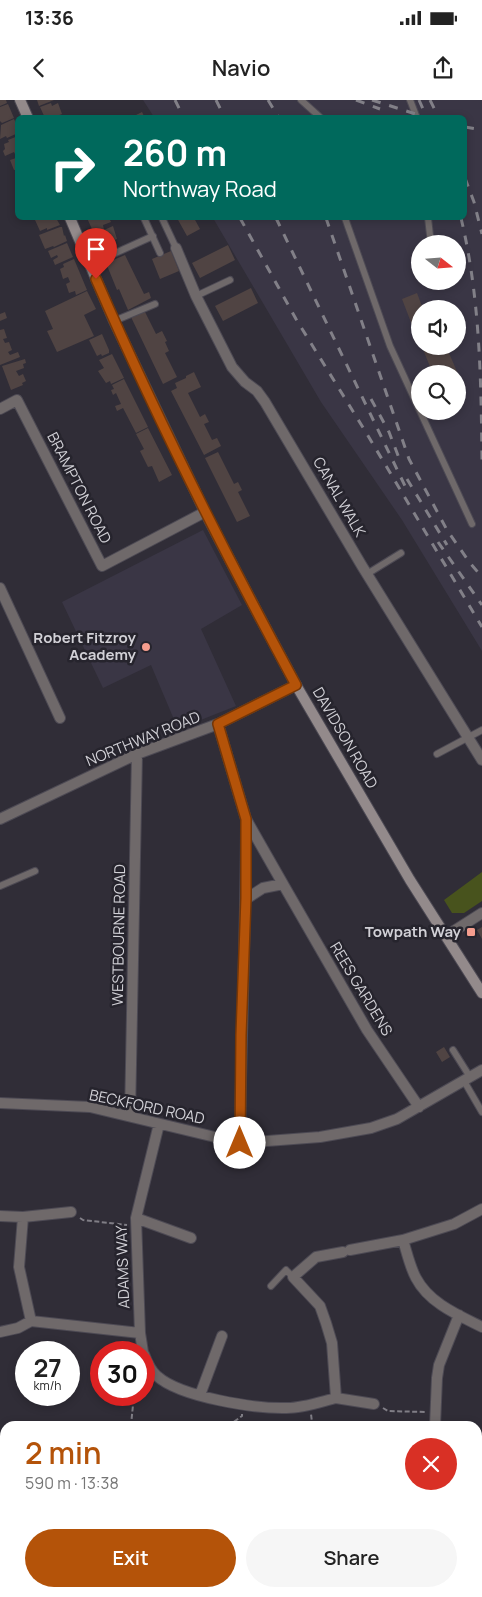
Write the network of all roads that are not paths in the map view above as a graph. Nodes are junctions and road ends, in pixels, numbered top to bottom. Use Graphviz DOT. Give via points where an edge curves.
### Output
graph roads {
  1 [pos="20,100"];
  2 [pos="302,100"];
  3 [pos="410,100"];
  4 [pos="27,115"];
  5 [pos="319,115"];
  6 [pos="416,115"];
  7 [pos="71,220"];
  8 [pos="145,220"];
  9 [pos="163,220"];
  10 [pos="346,220"];
  11 [pos="428,220"];
  12 [pos="430,235"];
  13 [pos="153,236"];
  14 [pos="176,248"];
  15 [pos="160,253"];
  16 [pos="90,265"];
  17 [pos="230,280"];
  18 [pos="196,296"];
  19 [pos="155,304"];
  20 [pos="114,321"];
  21 [pos="1,407"];
  22 [pos="205,512"];
  23 [pos="472,524"];
  24 [pos="401,552"];
  25 [pos="367,574"];
  26 [pos="0,588"];
  27 [pos="296,685"];
  28 [pos="60,718"];
  29 [pos="218,724"];
  30 [pos="482,730"];
  31 [pos="469,738"];
  32 [pos="137,754"];
  33 [pos="437,754"];
  34 [pos="482,760"];
  35 [pos="0,819"];
  36 [pos="246,819"];
  37 [pos="35,871"];
  38 [pos="283,884"];
  39 [pos="0,886"];
  40 [pos="246,898"];
  41 [pos="482,913"];
  42 [pos="446,936"];
  43 [pos="482,993"];
  44 [pos="453,1050"];
  45 [pos="482,1070"];
  46 [pos="467,1079"];
  47 [pos="0,1103"];
  48 [pos="419,1107"];
  49 [pos="482,1112"];
  50 [pos="130,1116"];
  51 [pos="159,1124"];
  52 [pos="240,1143"];
  53 [pos="482,1209"];
  54 [pos="71,1212"];
  55 [pos="0,1216"];
  56 [pos="23,1217"];
  57 [pos="136,1222"];
  58 [pos="191,1238"];
  59 [pos="403,1240"];
  60 [pos="293,1277"];
  61 [pos="271,1286"];
  62 [pos="459,1315"];
  63 [pos="31,1321"];
  64 [pos="482,1327"];
  65 [pos="0,1332"];
  66 [pos="140,1334"];
  67 [pos="222,1336"];
  68 [pos="141,1341"];
  69 [pos="155,1372"];
  70 [pos="200,1395"];
  71 [pos="336,1398"];
  72 [pos="374,1404"];
  73 [pos="435,1421"];
  1 -- 4 [label="street"];
  2 -- 5 [label="lane"];
  3 -- 6 [label="lane"];
  7 -- 16 [label="street, DAVIDSON ROAD"];
  8 -- 13 [label="lane"];
  9 -- 14 [label="lane"];
  10 -- 23 [label="lane" via="390,346"];
  11 -- 12 [label="lane"];
  13 -- 15 [label="lane"];
  13 -- 16 [label="lane"];
  14 -- 18 [label="street, CANAL WALK"];
  16 -- 20 [label="street, DAVIDSON ROAD"];
  17 -- 18 [label="lane"];
  18 -- 25 [label="street, CANAL WALK" via="232,368 265,402"];
  19 -- 20 [label="lane"];
  20 -- 22 [label="street, DAVIDSON ROAD"];
  21 -- 22 [label="street, BRAMPTON ROAD" via="18,400 102,566"];
  22 -- 27 [label="street, DAVIDSON ROAD"];
  24 -- 25 [label="lane"];
  25 -- 31 [label="street, CANAL WALK"];
  26 -- 28 [label="street"];
  27 -- 29 [label="street, NORTHWAY ROAD"];
  27 -- 42 [label="street, DAVIDSON ROAD"];
  29 -- 32 [label="street, NORTHWAY ROAD"];
  29 -- 36 [label="street, REES GARDENS"];
  30 -- 31 [label="lane"];
  31 -- 33 [label="lane"];
  31 -- 34 [label="street, CANAL WALK"];
  32 -- 35 [label="street, NORTHWAY ROAD"];
  32 -- 50 [label="street, WESTBOURNE ROAD"];
  36 -- 38 [label="street, REES GARDENS"];
  36 -- 40 [label="street, REES GARDENS"];
  37 -- 39 [label="lane"];
  38 -- 40 [label="street" via="263,888"];
  38 -- 48 [label="street, REES GARDENS" via="367,1030"];
  40 -- 52 [label="street, REES GARDENS"];
  41 -- 42 [label="street"];
  42 -- 43 [label="street, DAVIDSON ROAD"];
  44 -- 46 [label="lane"];
  45 -- 46 [label="street, BECKFORD ROAD"];
  46 -- 48 [label="street, BECKFORD ROAD"];
  46 -- 49 [label="lane"];
  47 -- 50 [label="street, BECKFORD ROAD" via="90,1108"];
  48 -- 52 [label="street, BECKFORD ROAD" via="371,1128 320,1137"];
  50 -- 51 [label="street, BECKFORD ROAD"];
  51 -- 52 [label="street, BECKFORD ROAD"];
  51 -- 57 [label="street, ADAMS WAY"];
  53 -- 59 [label="street" via="454,1224"];
  54 -- 56 [label="street"];
  55 -- 56 [label="street"];
  56 -- 63 [label="street" via="19,1267"];
  57 -- 58 [label="street"];
  57 -- 66 [label="street, ADAMS WAY"];
  59 -- 60 [label="street" via="316,1257"];
  59 -- 62 [label="street" via="421,1287"];
  60 -- 61 [label="lane" via="286,1270"];
  60 -- 71 [label="street" via="320,1306 332,1343"];
  62 -- 64 [label="street"];
  62 -- 73 [label="street" via="439,1365"];
  63 -- 65 [label="street"];
  63 -- 66 [label="street"];
  66 -- 68 [label="street, ADAMS WAY"];
  67 -- 70 [label="street"];
  69 -- 70 [label="street, ADAMS WAY" via="172,1386"];
  70 -- 71 [label="street, ADAMS WAY" via="243,1404 289,1408"];
  71 -- 72 [label="street, ADAMS WAY"];
}
